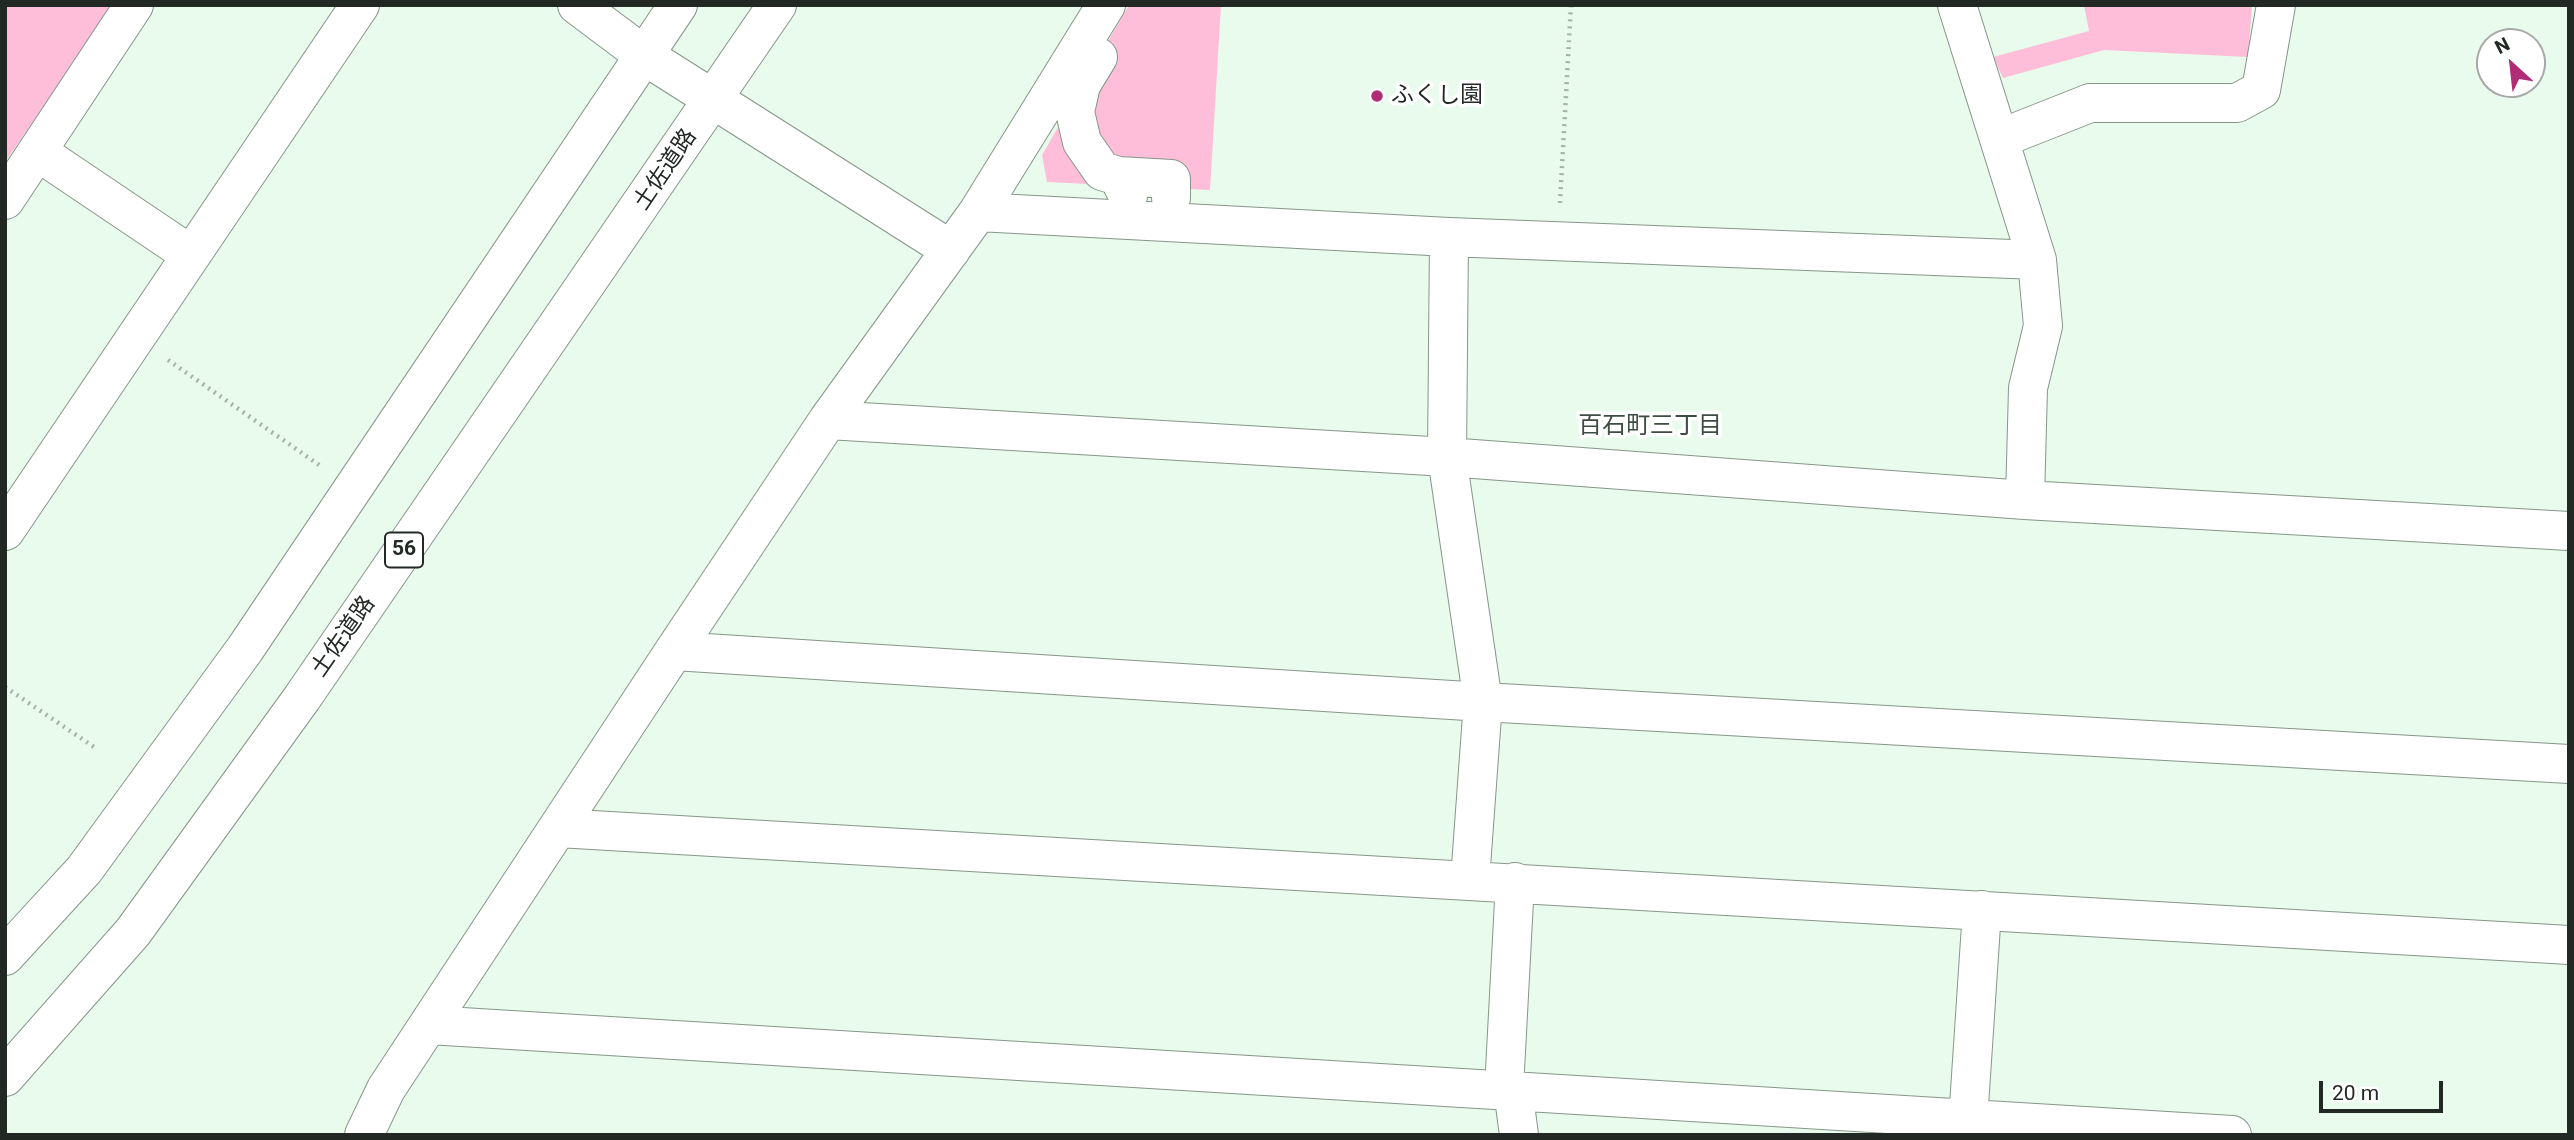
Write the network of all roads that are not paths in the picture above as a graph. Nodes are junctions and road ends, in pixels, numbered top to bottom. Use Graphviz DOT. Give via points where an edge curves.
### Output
graph roads {
  1 [pos="134,5"];
  2 [pos="360,5"];
  3 [pos="577,5"];
  4 [pos="678,5"];
  5 [pos="777,5"];
  6 [pos="1106,5"];
  7 [pos="1129,5"];
  8 [pos="1957,5"];
  9 [pos="2276,5"];
  10 [pos="645,56"];
  11 [pos="715,99"];
  12 [pos="1999,139"];
  13 [pos="38,152"];
  14 [pos="1171,198"];
  15 [pos="5,200"];
  16 [pos="978,212"];
  17 [pos="1449,237"];
  18 [pos="951,250"];
  19 [pos="191,255"];
  20 [pos="2038,260"];
  21 [pos="828,420"];
  22 [pos="1447,457"];
  23 [pos="2025,500"];
  24 [pos="5,531"];
  25 [pos="2569,531"];
  26 [pos="674,651"];
  27 [pos="1483,702"];
  28 [pos="2569,764"];
  29 [pos="558,828"];
  30 [pos="1470,880"];
  31 [pos="1515,882"];
  32 [pos="1982,910"];
  33 [pos="2569,945"];
  34 [pos="5,956"];
  35 [pos="429,1025"];
  36 [pos="5,1077"];
  37 [pos="1509,1090"];
  38 [pos="1991,1126"];
  39 [pos="364,1135"];
  40 [pos="1519,1135"];
  41 [pos="2232,1135"];
  1 -- 13 [label="main road"];
  2 -- 19 [label="main road"];
  3 -- 10 [label="main road"];
  4 -- 10 [label="main road"];
  5 -- 11 [label="main road, 土佐道路 / 56"];
  6 -- 16 [label="main road"];
  7 -- 14 [label="main road" via="1081,85 1074,112 1082,142 1102,171 1123,186 1171,179"];
  8 -- 12 [label="main road"];
  9 -- 12 [label="main road" via="2261,90 2237,103 2090,103"];
  10 -- 11 [label="main road"];
  10 -- 34 [label="main road" via="246,649 84,870"];
  11 -- 18 [label="main road"];
  11 -- 36 [label="main road, 土佐道路 / 56" via="302,698 133,932"];
  12 -- 20 [label="main road"];
  13 -- 15 [label="main road"];
  13 -- 19 [label="main road"];
  16 -- 17 [label="main road"];
  16 -- 18 [label="main road"];
  17 -- 20 [label="main road"];
  17 -- 22 [label="main road"];
  18 -- 21 [label="main road"];
  19 -- 24 [label="main road"];
  20 -- 23 [label="main road" via="2043,326 2028,388"];
  21 -- 22 [label="main road"];
  21 -- 26 [label="main road"];
  22 -- 23 [label="main road"];
  22 -- 27 [label="main road"];
  23 -- 25 [label="main road"];
  26 -- 27 [label="main road"];
  26 -- 29 [label="main road"];
  27 -- 28 [label="main road"];
  27 -- 30 [label="main road"];
  29 -- 30 [label="main road"];
  29 -- 35 [label="main road"];
  30 -- 31 [label="main road"];
  31 -- 32 [label="main road"];
  31 -- 37 [label="main road"];
  32 -- 33 [label="main road"];
  32 -- 38 [label="main road"];
  35 -- 37 [label="main road"];
  35 -- 39 [label="main road" via="386,1089"];
  37 -- 38 [label="main road"];
  37 -- 40 [label="main road"];
  38 -- 41 [label="main road"];
}
